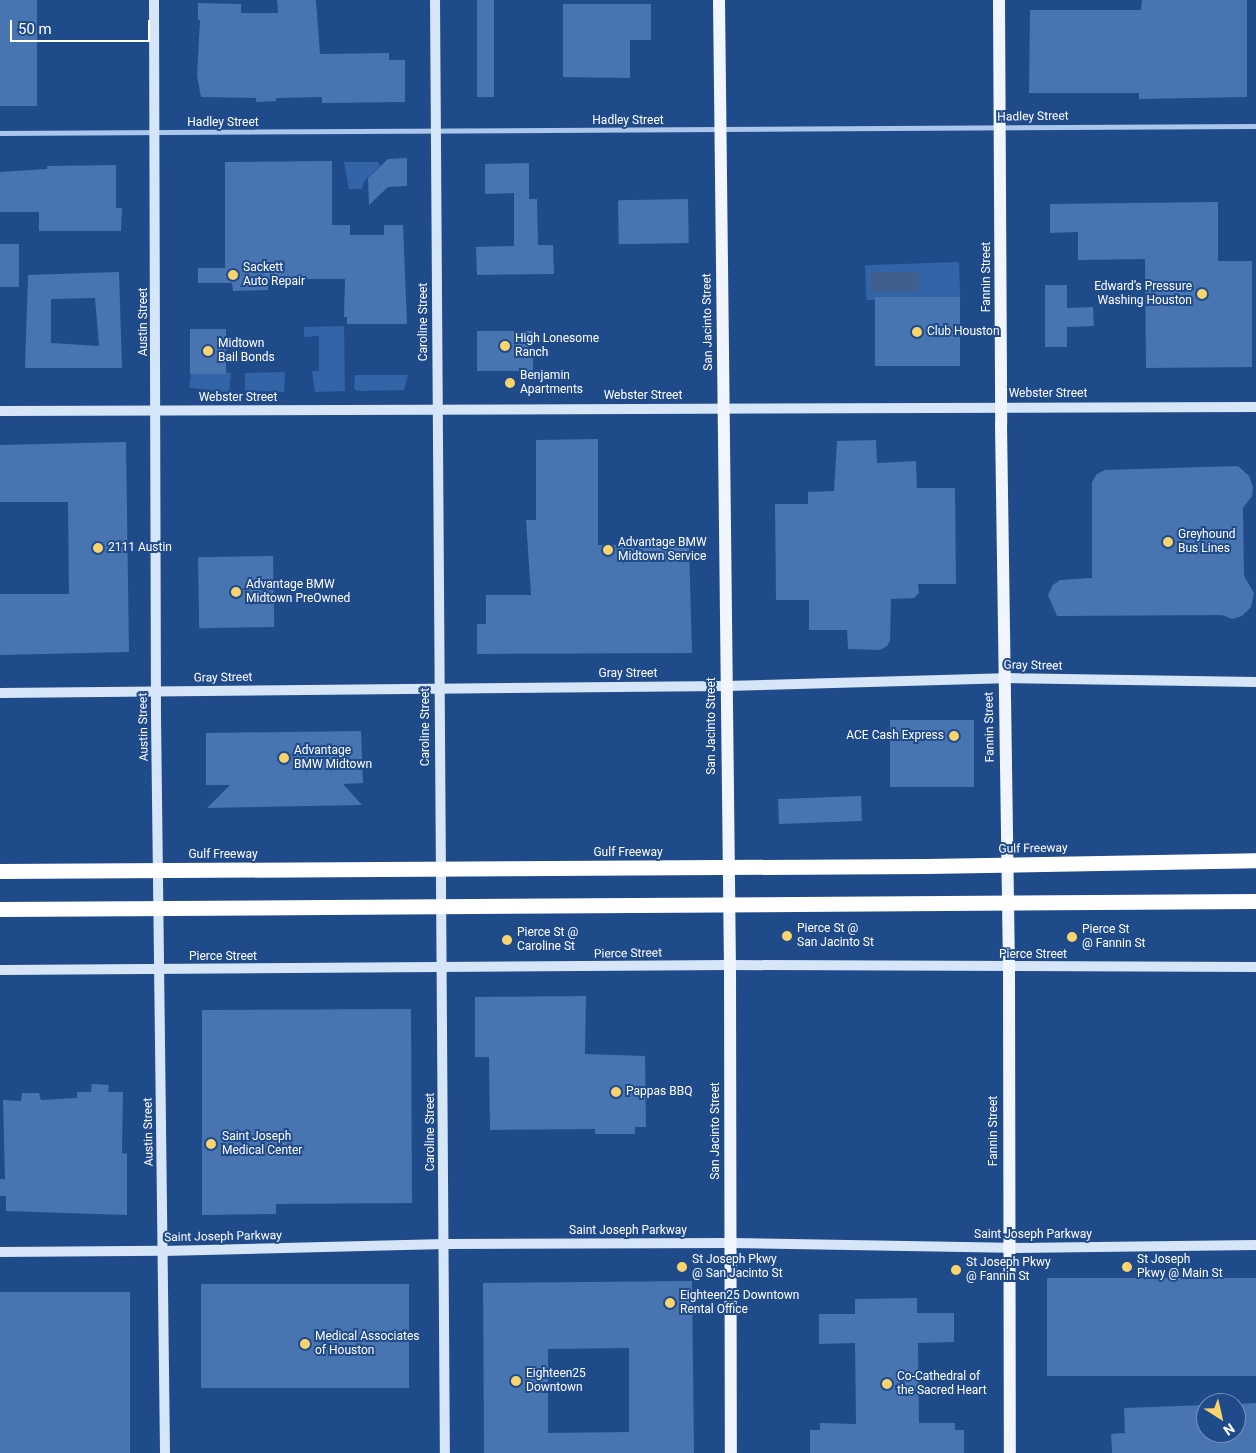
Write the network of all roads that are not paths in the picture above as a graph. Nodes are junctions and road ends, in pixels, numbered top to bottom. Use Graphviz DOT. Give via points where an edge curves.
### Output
graph roads {
  1 [pos="154,0"];
  2 [pos="435,0"];
  3 [pos="719,0"];
  4 [pos="1000,0"];
  5 [pos="1256,126"];
  6 [pos="1000,128"];
  7 [pos="720,131"];
  8 [pos="436,132"];
  9 [pos="0,133"];
  10 [pos="157,134"];
  11 [pos="1001,406"];
  12 [pos="1256,407"];
  13 [pos="722,408"];
  14 [pos="157,410"];
  15 [pos="437,410"];
  16 [pos="0,412"];
  17 [pos="1004,678"];
  18 [pos="1256,682"];
  19 [pos="726,686"];
  20 [pos="438,688"];
  21 [pos="156,692"];
  22 [pos="0,693"];
  23 [pos="1256,860"];
  24 [pos="0,871"];
  25 [pos="1256,901"];
  26 [pos="0,909"];
  27 [pos="730,965"];
  28 [pos="1256,967"];
  29 [pos="442,968"];
  30 [pos="1009,968"];
  31 [pos="160,969"];
  32 [pos="0,970"];
  33 [pos="730,1243"];
  34 [pos="445,1244"];
  35 [pos="1256,1245"];
  36 [pos="1007,1248"];
  37 [pos="163,1251"];
  38 [pos="0,1252"];
  39 [pos="165,1453"];
  40 [pos="445,1453"];
  41 [pos="731,1453"];
  42 [pos="1010,1453"];
  1 -- 10 [label="street, Austin Street"];
  2 -- 8 [label="street, Caroline Street"];
  3 -- 7 [label="main road, San Jacinto Street"];
  4 -- 6 [label="main road, Fannin Street"];
  5 -- 6 [label="street, Hadley Street"];
  6 -- 7 [label="street, Hadley Street"];
  6 -- 11 [label="main road, Fannin Street"];
  7 -- 8 [label="street, Hadley Street"];
  7 -- 13 [label="main road, San Jacinto Street"];
  8 -- 10 [label="street, Hadley Street"];
  8 -- 15 [label="street, Caroline Street"];
  9 -- 10 [label="street, Hadley Street"];
  10 -- 14 [label="street, Austin Street"];
  11 -- 12 [label="street, Webster Street"];
  11 -- 13 [label="street, Webster Street"];
  11 -- 17 [label="main road, Fannin Street"];
  13 -- 15 [label="street, Webster Street"];
  13 -- 19 [label="main road, San Jacinto Street"];
  14 -- 15 [label="street, Webster Street"];
  14 -- 16 [label="street, Webster Street"];
  14 -- 21 [label="street, Austin Street"];
  15 -- 20 [label="street, Caroline Street"];
  17 -- 18 [label="street, Gray Street"];
  17 -- 19 [label="street, Gray Street"];
  17 -- 30 [label="main road, Fannin Street"];
  19 -- 20 [label="street, Gray Street"];
  19 -- 27 [label="main road, San Jacinto Street"];
  20 -- 21 [label="street, Gray Street"];
  20 -- 29 [label="street, Caroline Street"];
  21 -- 22 [label="street, Gray Street"];
  21 -- 31 [label="street, Austin Street"];
  23 -- 24 [label="highway, Gulf Freeway, bridge" via="916,866"];
  25 -- 26 [label="highway, bridge"];
  27 -- 29 [label="street, Pierce Street"];
  27 -- 30 [label="street, Pierce Street"];
  27 -- 33 [label="main road, San Jacinto Street"];
  28 -- 30 [label="street, Pierce Street"];
  29 -- 31 [label="street, Pierce Street"];
  29 -- 34 [label="street, Caroline Street"];
  30 -- 36 [label="main road, Fannin Street"];
  31 -- 32 [label="street, Pierce Street"];
  31 -- 37 [label="street, Austin Street"];
  33 -- 34 [label="street, Saint Joseph Parkway"];
  33 -- 36 [label="street, Saint Joseph Parkway"];
  33 -- 41 [label="main road, San Jacinto Street"];
  34 -- 37 [label="street, Saint Joseph Parkway"];
  34 -- 40 [label="street, Caroline Street"];
  35 -- 36 [label="street, Saint Joseph Parkway"];
  36 -- 42 [label="main road, Fannin Street"];
  37 -- 38 [label="street, Saint Joseph Parkway"];
  37 -- 39 [label="street, Austin Street"];
}
